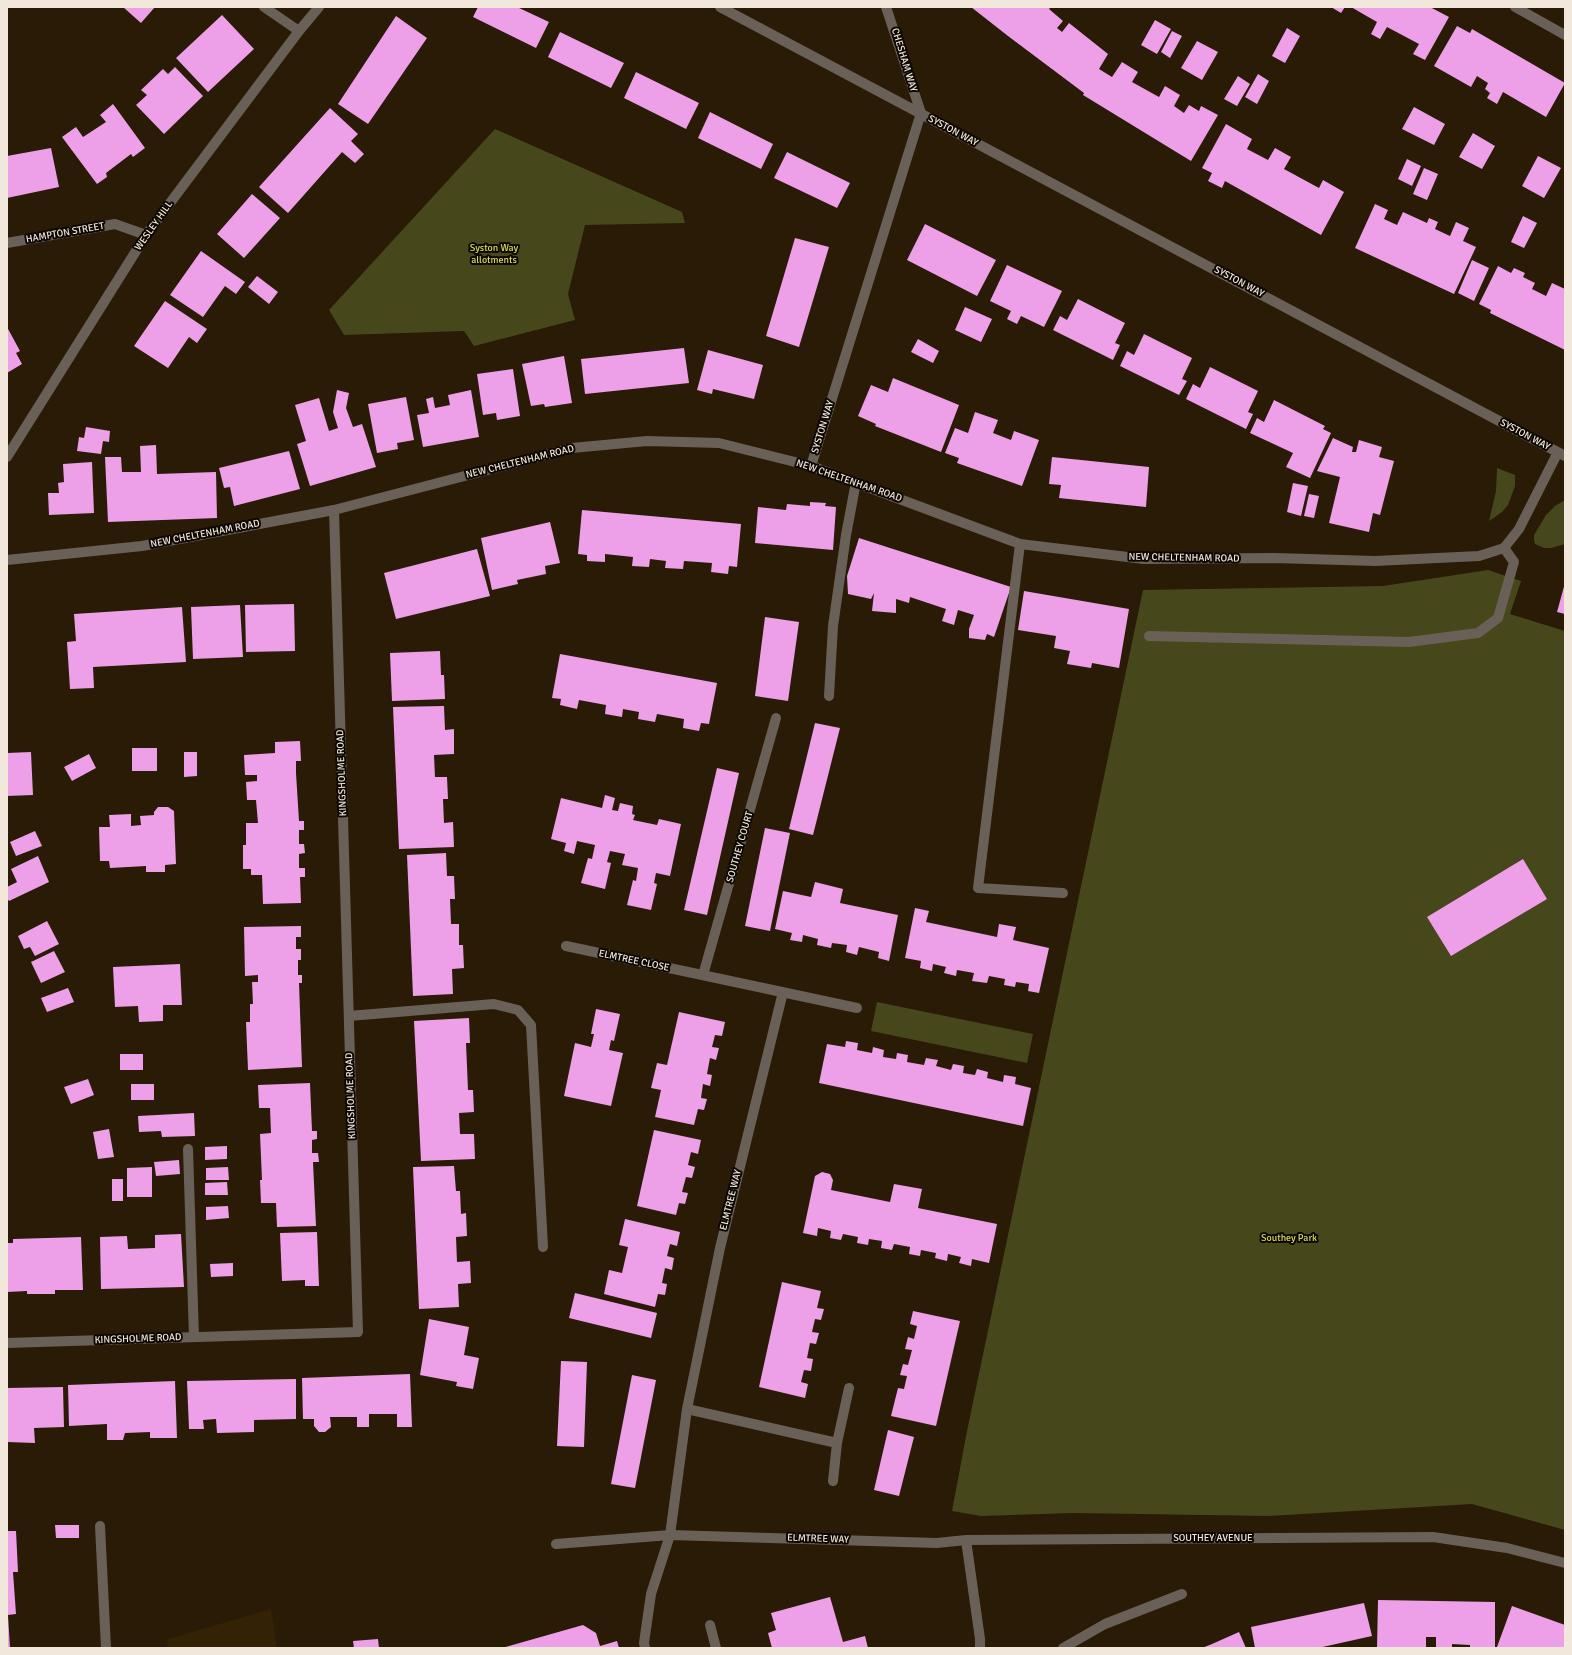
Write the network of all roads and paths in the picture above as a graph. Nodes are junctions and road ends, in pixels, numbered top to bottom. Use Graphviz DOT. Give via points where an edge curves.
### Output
graph roads {
  1 [pos="264,7"];
  2 [pos="319,7"];
  3 [pos="720,7"];
  4 [pos="886,7"];
  5 [pos="1515,7"];
  6 [pos="299,32"];
  7 [pos="1565,35"];
  8 [pos="920,113"];
  9 [pos="146,235"];
  10 [pos="7,243"];
  11 [pos="1561,454"];
  12 [pos="7,456"];
  13 [pos="811,466"];
  14 [pos="856,482"];
  15 [pos="334,510"];
  16 [pos="1020,544"];
  17 [pos="1504,548"];
  18 [pos="7,560"];
  19 [pos="1149,636"];
  20 [pos="829,696"];
  21 [pos="776,718"];
  22 [pos="1063,893"];
  23 [pos="566,946"];
  24 [pos="703,976"];
  25 [pos="783,992"];
  26 [pos="857,1008"];
  27 [pos="349,1016"];
  28 [pos="188,1149"];
  29 [pos="543,1247"];
  30 [pos="194,1337"];
  31 [pos="7,1343"];
  32 [pos="849,1388"];
  33 [pos="687,1409"];
  34 [pos="837,1443"];
  35 [pos="833,1481"];
  36 [pos="100,1526"];
  37 [pos="670,1535"];
  38 [pos="966,1540"];
  39 [pos="556,1544"];
  40 [pos="1565,1563"];
  41 [pos="1182,1594"];
  42 [pos="710,1625"];
  43 [pos="106,1648"];
  44 [pos="645,1648"];
  45 [pos="716,1648"];
  46 [pos="980,1648"];
  47 [pos="1063,1648"];
  1 -- 6 [label="street"];
  2 -- 6 [label="street, WESLEY HILL"];
  3 -- 8 [label="street, SYSTON WAY"];
  4 -- 8 [label="street, CHESHAM WAY"];
  5 -- 7 [label="street"];
  6 -- 9 [label="street, WESLEY HILL"];
  8 -- 11 [label="street, SYSTON WAY"];
  8 -- 13 [label="street, SYSTON WAY"];
  9 -- 10 [label="street, HAMPTON STREET" via="115,224"];
  9 -- 12 [label="street, WESLEY HILL"];
  11 -- 17 [label="street" via="1519,529"];
  13 -- 14 [label="street, NEW CHELTENHAM ROAD"];
  13 -- 15 [label="street, NEW CHELTENHAM ROAD" via="719,443 647,441 572,448"];
  14 -- 16 [label="street, NEW CHELTENHAM ROAD"];
  14 -- 20 [label="street" via="833,626"];
  15 -- 18 [label="street, NEW CHELTENHAM ROAD" via="142,546"];
  15 -- 27 [label="street, KINGSHOLME ROAD"];
  16 -- 17 [label="street, NEW CHELTENHAM ROAD" via="1144,559 1275,558 1375,561 1479,556"];
  16 -- 22 [label="street" via="978,888"];
  17 -- 19 [label="street" via="1514,562 1498,618 1478,633 1409,642"];
  21 -- 24 [label="street, SOUTHEY COURT"];
  23 -- 24 [label="street, ELMTREE CLOSE"];
  24 -- 25 [label="street"];
  25 -- 26 [label="street"];
  25 -- 33 [label="street, ELMTREE WAY" via="720,1248"];
  27 -- 29 [label="street" via="494,1004 518,1010 531,1025"];
  27 -- 30 [label="street, KINGSHOLME ROAD" via="358,1332"];
  28 -- 30 [label="street"];
  30 -- 31 [label="street, KINGSHOLME ROAD"];
  32 -- 34 [label="street"];
  33 -- 34 [label="street"];
  33 -- 37 [label="street, ELMTREE WAY"];
  34 -- 35 [label="street"];
  36 -- 43 [label="street"];
  37 -- 38 [label="street, ELMTREE WAY" via="937,1543"];
  37 -- 39 [label="street, ELMTREE WAY"];
  37 -- 44 [label="street" via="652,1594"];
  38 -- 40 [label="street, SOUTHEY AVENUE" via="1434,1537 1507,1548"];
  38 -- 46 [label="street"];
  41 -- 47 [label="street" via="1105,1624"];
  42 -- 45 [label="street"];
}
